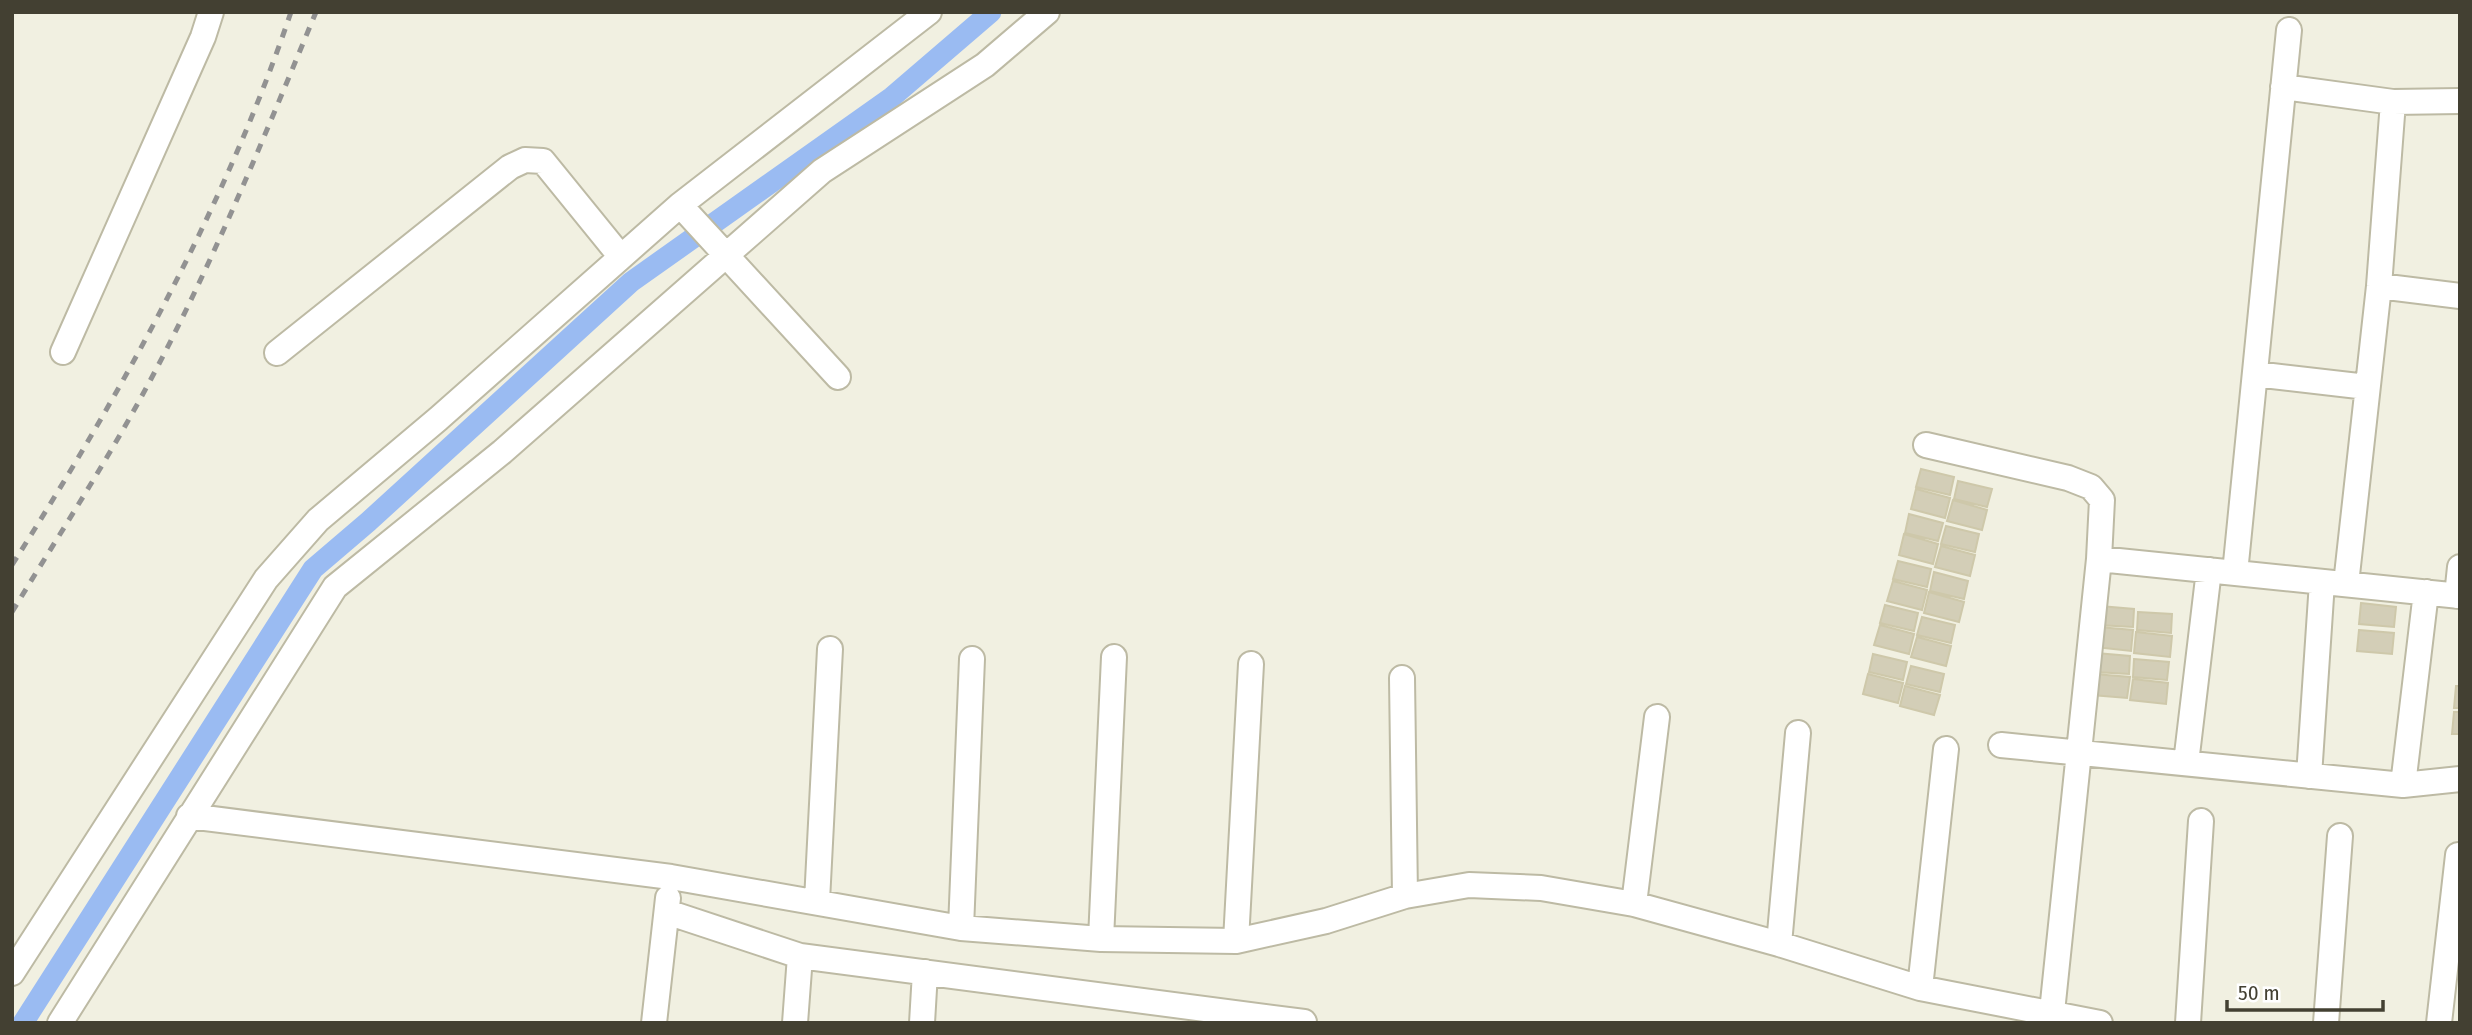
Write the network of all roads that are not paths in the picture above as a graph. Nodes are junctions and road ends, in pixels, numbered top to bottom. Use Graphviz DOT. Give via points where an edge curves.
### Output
graph roads {
  1 [pos="211,12"];
  2 [pos="929,12"];
  3 [pos="1046,12"];
  4 [pos="2289,30"];
  5 [pos="2283,87"];
  6 [pos="2460,101"];
  7 [pos="2393,102"];
  8 [pos="684,210"];
  9 [pos="717,247"];
  10 [pos="621,257"];
  11 [pos="2379,286"];
  12 [pos="2460,296"];
  13 [pos="63,352"];
  14 [pos="277,353"];
  15 [pos="2255,374"];
  16 [pos="838,377"];
  17 [pos="2367,387"];
  18 [pos="1926,445"];
  19 [pos="2099,559"];
  20 [pos="2460,567"];
  21 [pos="2209,570"];
  22 [pos="2235,573"];
  23 [pos="2334,583"];
  24 [pos="2426,592"];
  25 [pos="2458,596"];
  26 [pos="830,649"];
  27 [pos="1114,657"];
  28 [pos="972,659"];
  29 [pos="1251,664"];
  30 [pos="1402,678"];
  31 [pos="1657,717"];
  32 [pos="1798,733"];
  33 [pos="2001,745"];
  34 [pos="1946,749"];
  35 [pos="2078,752"];
  36 [pos="2186,763"];
  37 [pos="2309,776"];
  38 [pos="2460,779"];
  39 [pos="2403,785"];
  40 [pos="189,816"];
  41 [pos="2201,821"];
  42 [pos="2340,836"];
  43 [pos="2458,855"];
  44 [pos="669,895"];
  45 [pos="1405,896"];
  46 [pos="817,901"];
  47 [pos="1634,904"];
  48 [pos="961,928"];
  49 [pos="1101,939"];
  50 [pos="1236,941"];
  51 [pos="1779,944"];
  52 [pos="800,956"];
  53 [pos="925,972"];
  54 [pos="12,974"];
  55 [pos="1920,988"];
  56 [pos="2052,1012"];
  57 [pos="1304,1022"];
  58 [pos="60,1023"];
  59 [pos="654,1023"];
  60 [pos="795,1023"];
  61 [pos="922,1023"];
  62 [pos="2100,1023"];
  63 [pos="2188,1023"];
  64 [pos="2326,1023"];
  65 [pos="2439,1023"];
  1 -- 13 [label="street"];
  2 -- 8 [label="street"];
  3 -- 9 [label="street" via="985,65"];
  4 -- 5 [label="street"];
  5 -- 7 [label="street"];
  5 -- 15 [label="street"];
  6 -- 7 [label="street"];
  7 -- 11 [label="street"];
  8 -- 9 [label="street"];
  8 -- 10 [label="street"];
  9 -- 16 [label="street"];
  9 -- 40 [label="street" via="502,452 335,587"];
  10 -- 14 [label="street" via="543,161 525,160 510,167"];
  10 -- 54 [label="street" via="318,520 266,579"];
  11 -- 12 [label="street"];
  11 -- 17 [label="street"];
  15 -- 17 [label="street"];
  15 -- 22 [label="street"];
  17 -- 23 [label="street"];
  18 -- 19 [label="street" via="2091,486 2102,500"];
  19 -- 21 [label="street"];
  19 -- 35 [label="street"];
  20 -- 25 [label="street"];
  21 -- 22 [label="street"];
  21 -- 36 [label="street"];
  22 -- 23 [label="street"];
  23 -- 24 [label="street"];
  23 -- 37 [label="street"];
  24 -- 25 [label="street"];
  24 -- 39 [label="street"];
  26 -- 46 [label="street"];
  27 -- 49 [label="street"];
  28 -- 48 [label="street"];
  29 -- 50 [label="street"];
  30 -- 45 [label="street"];
  31 -- 47 [label="street"];
  32 -- 51 [label="street"];
  33 -- 35 [label="street"];
  34 -- 55 [label="street"];
  35 -- 36 [label="street"];
  35 -- 56 [label="street"];
  36 -- 37 [label="street"];
  37 -- 39 [label="street"];
  38 -- 39 [label="street"];
  40 -- 44 [label="street"];
  40 -- 58 [label="street"];
  41 -- 63 [label="street"];
  42 -- 64 [label="street"];
  43 -- 65 [label="street"];
  44 -- 46 [label="street"];
  44 -- 52 [label="street"];
  44 -- 59 [label="street"];
  45 -- 47 [label="street" via="1469,885 1541,888"];
  45 -- 50 [label="street" via="1326,921"];
  46 -- 48 [label="street"];
  47 -- 51 [label="street"];
  48 -- 49 [label="street"];
  49 -- 50 [label="street"];
  51 -- 55 [label="street"];
  52 -- 53 [label="street"];
  52 -- 60 [label="street"];
  53 -- 57 [label="street"];
  53 -- 61 [label="street"];
  55 -- 56 [label="street"];
  56 -- 62 [label="street"];
}
